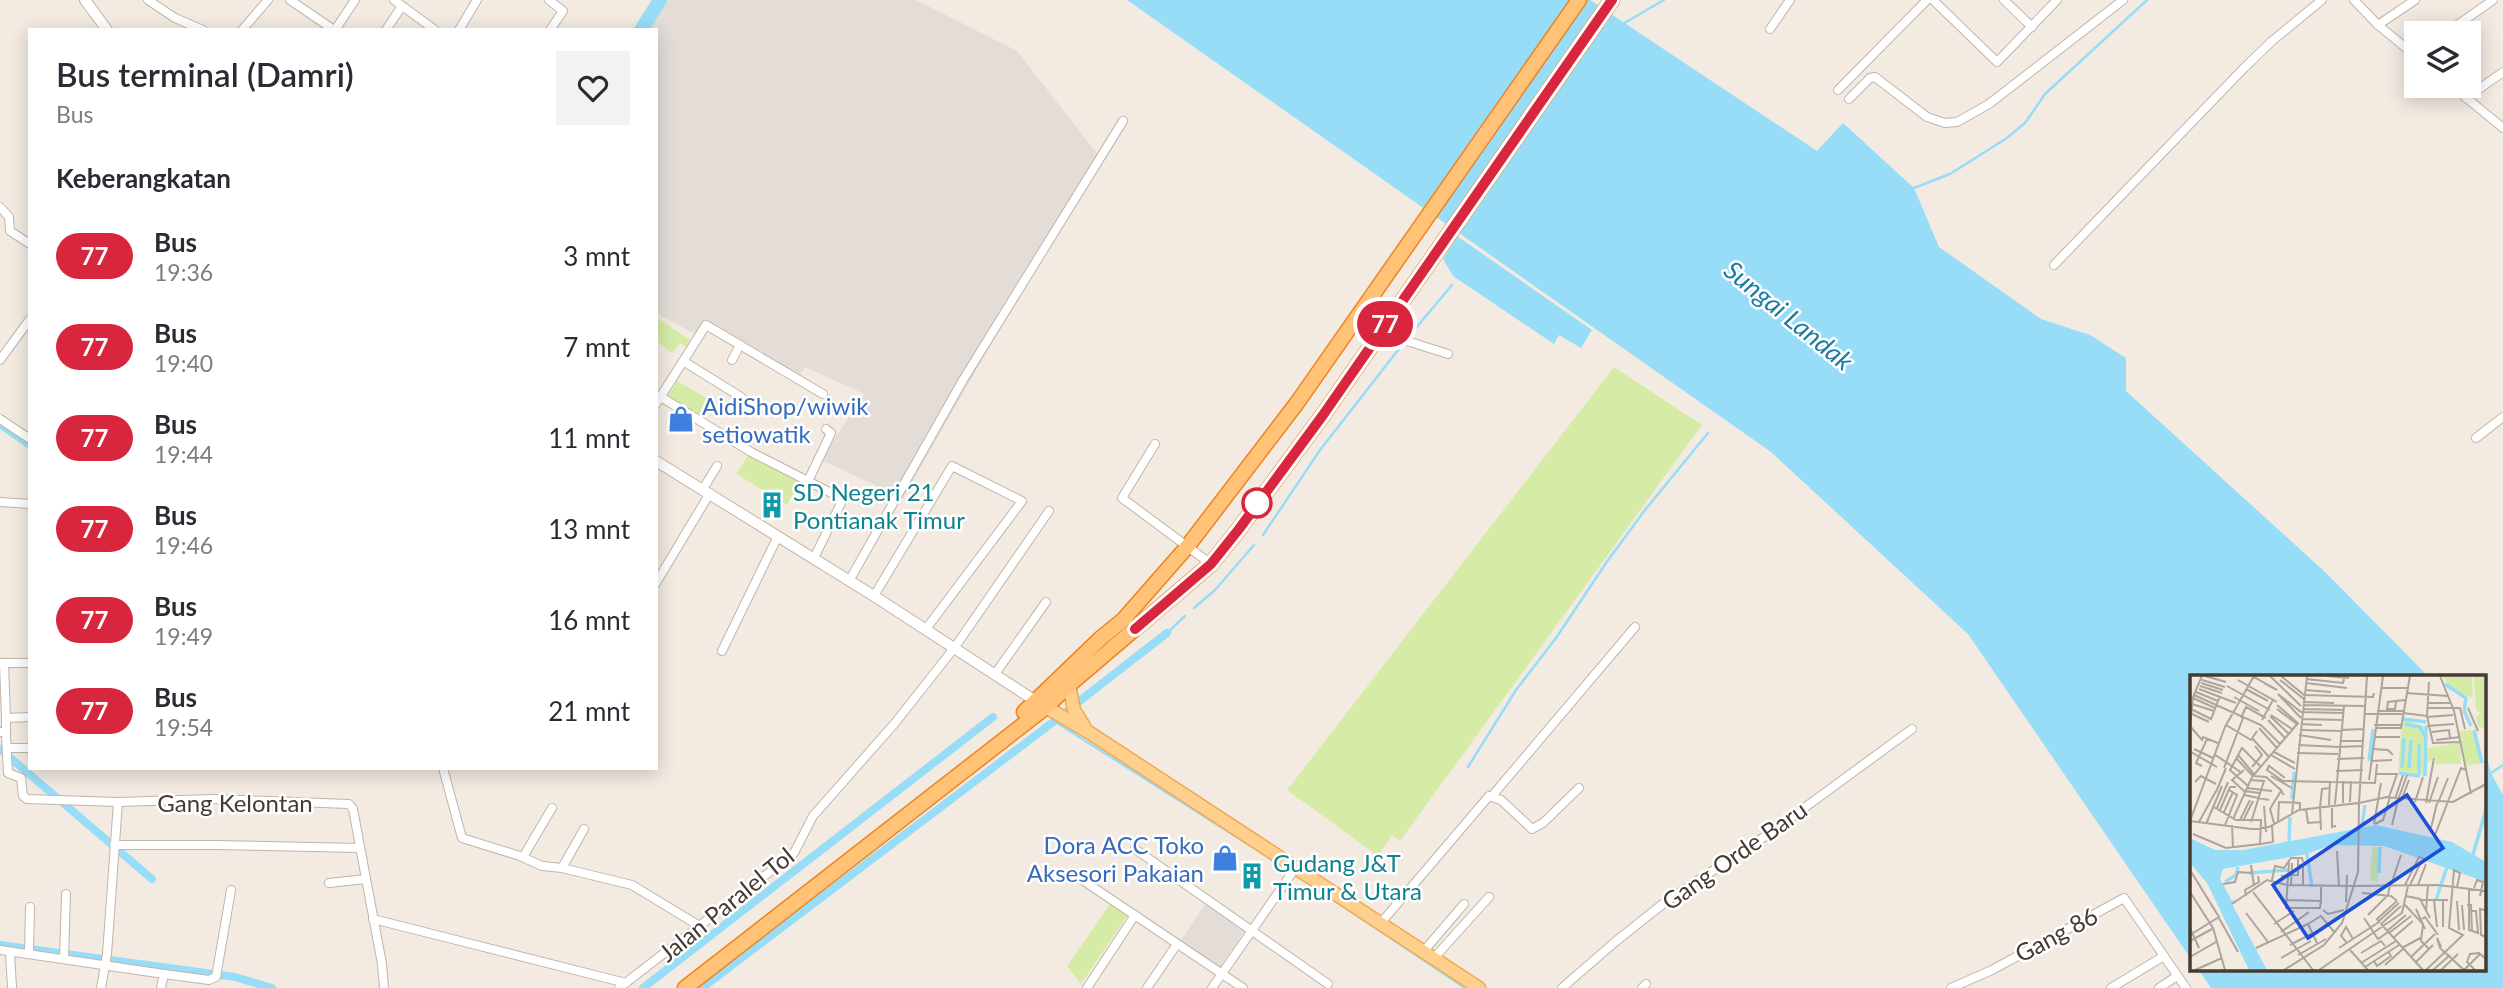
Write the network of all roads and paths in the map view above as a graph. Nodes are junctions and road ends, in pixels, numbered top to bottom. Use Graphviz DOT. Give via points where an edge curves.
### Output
graph roads {
  1 [pos="85,0"];
  2 [pos="148,0"];
  3 [pos="268,0"];
  4 [pos="290,0"];
  5 [pos="355,0"];
  6 [pos="478,0"];
  7 [pos="549,0"];
  8 [pos="1579,0"];
  9 [pos="1612,0"];
  10 [pos="1790,0"];
  11 [pos="1927,0"];
  12 [pos="1933,0"];
  13 [pos="2004,0"];
  14 [pos="2057,0"];
  15 [pos="2123,0"];
  16 [pos="2322,0"];
  17 [pos="2354,0"];
  18 [pos="2416,0"];
  19 [pos="2493,0"];
  20 [pos="398,3"];
  21 [pos="2463,21"];
  22 [pos="2378,25"];
  23 [pos="2032,27"];
  24 [pos="106,28"];
  25 [pos="198,28"];
  26 [pos="244,28"];
  27 [pos="331,28"];
  28 [pos="335,28"];
  29 [pos="387,28"];
  30 [pos="432,28"];
  31 [pos="459,28"];
  32 [pos="551,28"];
  33 [pos="1770,29"];
  34 [pos="2404,46"];
  35 [pos="2503,72"];
  36 [pos="2481,87"];
  37 [pos="1838,90"];
  38 [pos="2466,98"];
  39 [pos="1849,99"];
  40 [pos="1123,121"];
  41 [pos="2503,128"];
  42 [pos="0,207"];
  43 [pos="28,243"];
  44 [pos="2054,265"];
  45 [pos="1390,317"];
  46 [pos="28,322"];
  47 [pos="740,345"];
  48 [pos="1448,354"];
  49 [pos="0,360"];
  50 [pos="732,360"];
  51 [pos="683,361"];
  52 [pos="823,394"];
  53 [pos="741,397"];
  54 [pos="659,400"];
  55 [pos="2503,417"];
  56 [pos="0,419"];
  57 [pos="826,429"];
  58 [pos="28,438"];
  59 [pos="2476,439"];
  60 [pos="1155,444"];
  61 [pos="658,462"];
  62 [pos="717,466"];
  63 [pos="808,481"];
  64 [pos="706,491"];
  65 [pos="0,502"];
  66 [pos="28,504"];
  67 [pos="1049,511"];
  68 [pos="778,536"];
  69 [pos="1187,547"];
  70 [pos="814,558"];
  71 [pos="1211,564"];
  72 [pos="658,579"];
  73 [pos="849,581"];
  74 [pos="874,596"];
  75 [pos="1046,602"];
  76 [pos="1634,627"];
  77 [pos="926,629"];
  78 [pos="955,647"];
  79 [pos="722,651"];
  80 [pos="2,663"];
  81 [pos="28,663"];
  82 [pos="995,674"];
  83 [pos="1069,684"];
  84 [pos="1052,710"];
  85 [pos="28,717"];
  86 [pos="6,718"];
  87 [pos="1912,729"];
  88 [pos="3,732"];
  89 [pos="1090,733"];
  90 [pos="7,748"];
  91 [pos="28,748"];
  92 [pos="444,770"];
  93 [pos="951,776"];
  94 [pos="1579,788"];
  95 [pos="1492,796"];
  96 [pos="118,802"];
  97 [pos="552,808"];
  98 [pos="584,830"];
  99 [pos="114,845"];
  100 [pos="360,848"];
  101 [pos="1135,849"];
  102 [pos="523,857"];
  103 [pos="1296,867"];
  104 [pos="562,868"];
  105 [pos="1076,875"];
  106 [pos="366,879"];
  107 [pos="329,883"];
  108 [pos="231,890"];
  109 [pos="66,894"];
  110 [pos="1489,897"];
  111 [pos="1464,904"];
  112 [pos="30,907"];
  113 [pos="1135,915"];
  114 [pos="373,919"];
  115 [pos="1380,924"];
  116 [pos="701,927"];
  117 [pos="1252,930"];
  118 [pos="1177,944"];
  119 [pos="29,949"];
  120 [pos="0,950"];
  121 [pos="10,952"];
  122 [pos="64,954"];
  123 [pos="1429,955"];
  124 [pos="2164,956"];
  125 [pos="107,959"];
  126 [pos="164,974"];
  127 [pos="1222,974"];
  128 [pos="2177,976"];
  129 [pos="1328,984"];
  130 [pos="623,986"];
  131 [pos="1961,986"];
  132 [pos="12,988"];
  133 [pos="101,988"];
  134 [pos="161,988"];
  135 [pos="384,988"];
  136 [pos="674,988"];
  137 [pos="685,988"];
  138 [pos="1087,988"];
  139 [pos="1147,988"];
  140 [pos="1212,988"];
  141 [pos="1243,988"];
  142 [pos="1479,988"];
  143 [pos="1562,988"];
  144 [pos="1951,988"];
  145 [pos="2110,988"];
  146 [pos="2159,988"];
  147 [pos="2186,988"];
  1 -- 24 [label="street"];
  2 -- 25 [label="street"];
  3 -- 26 [label="street"];
  4 -- 27 [label="street"];
  5 -- 28 [label="street"];
  6 -- 31 [label="street"];
  7 -- 32 [label="street" via="563,11"];
  8 -- 69 [label="highway" via="1297,403"];
  9 -- 45 [label="highway"];
  10 -- 33 [label="street"];
  11 -- 37 [label="street"];
  12 -- 23 [label="street" via="1997,62"];
  13 -- 23 [label="street"];
  14 -- 23 [label="street"];
  15 -- 39 [label="street" via="1989,104 1957,122 1927,117 1875,77"];
  16 -- 44 [label="street" via="2228,84"];
  17 -- 22 [label="street"];
  18 -- 22 [label="street"];
  19 -- 21 [label="street"];
  20 -- 29 [label="street"];
  20 -- 30 [label="street"];
  22 -- 34 [label="street"];
  35 -- 36 [label="street"];
  38 -- 41 [label="street"];
  40 -- 73 [label="street" via="963,380"];
  42 -- 43 [label="street" via="9,217 10,231"];
  45 -- 48 [label="street" via="1407,341"];
  45 -- 71 [label="highway"];
  46 -- 49 [label="street"];
  47 -- 50 [label="street"];
  47 -- 51 [label="street" via="706,325"];
  47 -- 52 [label="street"];
  51 -- 53 [label="street"];
  51 -- 54 [label="street"];
  54 -- 63 [label="street"];
  55 -- 59 [label="street"];
  56 -- 58 [label="street"];
  57 -- 63 [label="street" via="831,433"];
  60 -- 69 [label="street" via="1122,498"];
  61 -- 64 [label="street"];
  62 -- 64 [label="street"];
  63 -- 70 [label="street" via="843,499"];
  64 -- 68 [label="street"];
  64 -- 72 [label="street"];
  65 -- 66 [label="street"];
  67 -- 78 [label="street, Jalan Paralel Tol"];
  68 -- 70 [label="street"];
  68 -- 79 [label="street"];
  69 -- 71 [label="street"];
  69 -- 84 [label="highway" via="1123,620 1101,638"];
  70 -- 73 [label="street"];
  71 -- 83 [label="highway"];
  73 -- 74 [label="street"];
  74 -- 77 [label="street"];
  74 -- 77 [label="street" via="952,466 1022,501"];
  75 -- 82 [label="street"];
  76 -- 95 [label="street"];
  77 -- 78 [label="street"];
  78 -- 82 [label="street"];
  78 -- 116 [label="street, Jalan Paralel Tol" via="813,816 794,853"];
  80 -- 81 [label="street"];
  80 -- 86 [label="street"];
  82 -- 84 [label="street"];
  83 -- 84 [label="highway"];
  83 -- 89 [label="main road" via="1073,710"];
  84 -- 89 [label="main road"];
  84 -- 93 [label="highway"];
  85 -- 86 [label="street"];
  86 -- 88 [label="street"];
  87 -- 143 [label="street, Gang Orde Baru" via="1664,904"];
  88 -- 90 [label="street"];
  89 -- 103 [label="main road"];
  90 -- 91 [label="street"];
  90 -- 96 [label="street, Gang Kelontan" via="8,773 20,778 25,798"];
  92 -- 102 [label="street" via="462,838"];
  93 -- 136 [label="highway" via="911,799"];
  93 -- 137 [label="highway"];
  94 -- 95 [label="street" via="1532,829"];
  95 -- 115 [label="street"];
  96 -- 99 [label="street"];
  96 -- 100 [label="street, Gang Kelontan" via="343,803 351,806"];
  97 -- 102 [label="street"];
  98 -- 104 [label="street"];
  99 -- 100 [label="street"];
  99 -- 125 [label="street"];
  100 -- 106 [label="street"];
  101 -- 117 [label="street"];
  102 -- 104 [label="street" via="542,866"];
  103 -- 115 [label="main road"];
  103 -- 117 [label="street"];
  104 -- 116 [label="street" via="632,885"];
  105 -- 113 [label="street"];
  106 -- 107 [label="street"];
  106 -- 114 [label="street"];
  108 -- 126 [label="street" via="216,974 209,980"];
  109 -- 122 [label="street"];
  110 -- 123 [label="street"];
  111 -- 123 [label="street"];
  112 -- 119 [label="street"];
  113 -- 118 [label="street"];
  113 -- 138 [label="street"];
  114 -- 130 [label="street"];
  114 -- 135 [label="street"];
  115 -- 123 [label="main road"];
  116 -- 130 [label="street, Jalan Paralel Tol"];
  117 -- 127 [label="street"];
  117 -- 129 [label="street"];
  118 -- 127 [label="street"];
  118 -- 139 [label="street"];
  119 -- 121 [label="street"];
  119 -- 122 [label="street"];
  120 -- 121 [label="street"];
  121 -- 132 [label="street"];
  122 -- 125 [label="street"];
  123 -- 142 [label="main road"];
  124 -- 128 [label="street"];
  124 -- 131 [label="street, Gang 86" via="2124,898"];
  124 -- 145 [label="street"];
  125 -- 126 [label="street"];
  125 -- 133 [label="street"];
  126 -- 134 [label="street"];
  127 -- 140 [label="street"];
  127 -- 141 [label="street"];
  128 -- 146 [label="street"];
  128 -- 147 [label="street"];
  131 -- 144 [label="street, Gang 86"];
}
